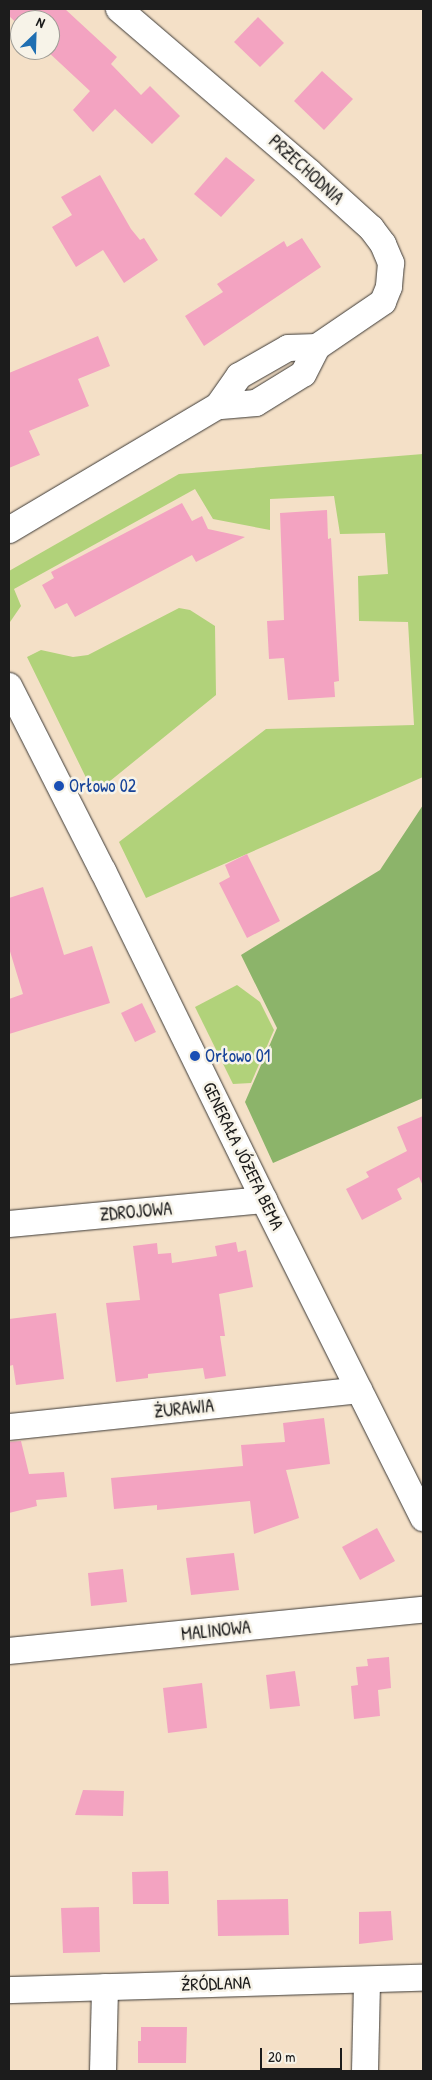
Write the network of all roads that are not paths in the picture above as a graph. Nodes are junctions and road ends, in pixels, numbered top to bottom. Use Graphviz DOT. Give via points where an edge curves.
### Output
graph roads {
  1 [pos="119,9"];
  2 [pos="9,530"];
  3 [pos="9,686"];
  4 [pos="264,1200"];
  5 [pos="9,1224"];
  6 [pos="359,1390"];
  7 [pos="9,1427"];
  8 [pos="423,1518"];
  9 [pos="423,1610"];
  10 [pos="9,1651"];
  11 [pos="423,1978"];
  12 [pos="367,1980"];
  13 [pos="105,1987"];
  14 [pos="9,1990"];
  15 [pos="103,2071"];
  16 [pos="365,2071"];
  1 -- 2 [label="street, PRZECHODNIA" via="371,228 392,263 386,298 318,347 288,348 239,376 218,406"];
  3 -- 4 [label="street, GENERAŁA JÓZEFA BEMA"];
  4 -- 5 [label="street, ZDROJOWA"];
  4 -- 6 [label="street, GENERAŁA JÓZEFA BEMA"];
  6 -- 7 [label="street, ŻURAWIA"];
  6 -- 8 [label="street, GENERAŁA JÓZEFA BEMA"];
  9 -- 10 [label="street, MALINOWA"];
  11 -- 12 [label="street, ŹRÓDLANA"];
  12 -- 13 [label="street, ŹRÓDLANA"];
  12 -- 16 [label="street"];
  13 -- 14 [label="street, ŹRÓDLANA"];
  13 -- 15 [label="street"];
}
